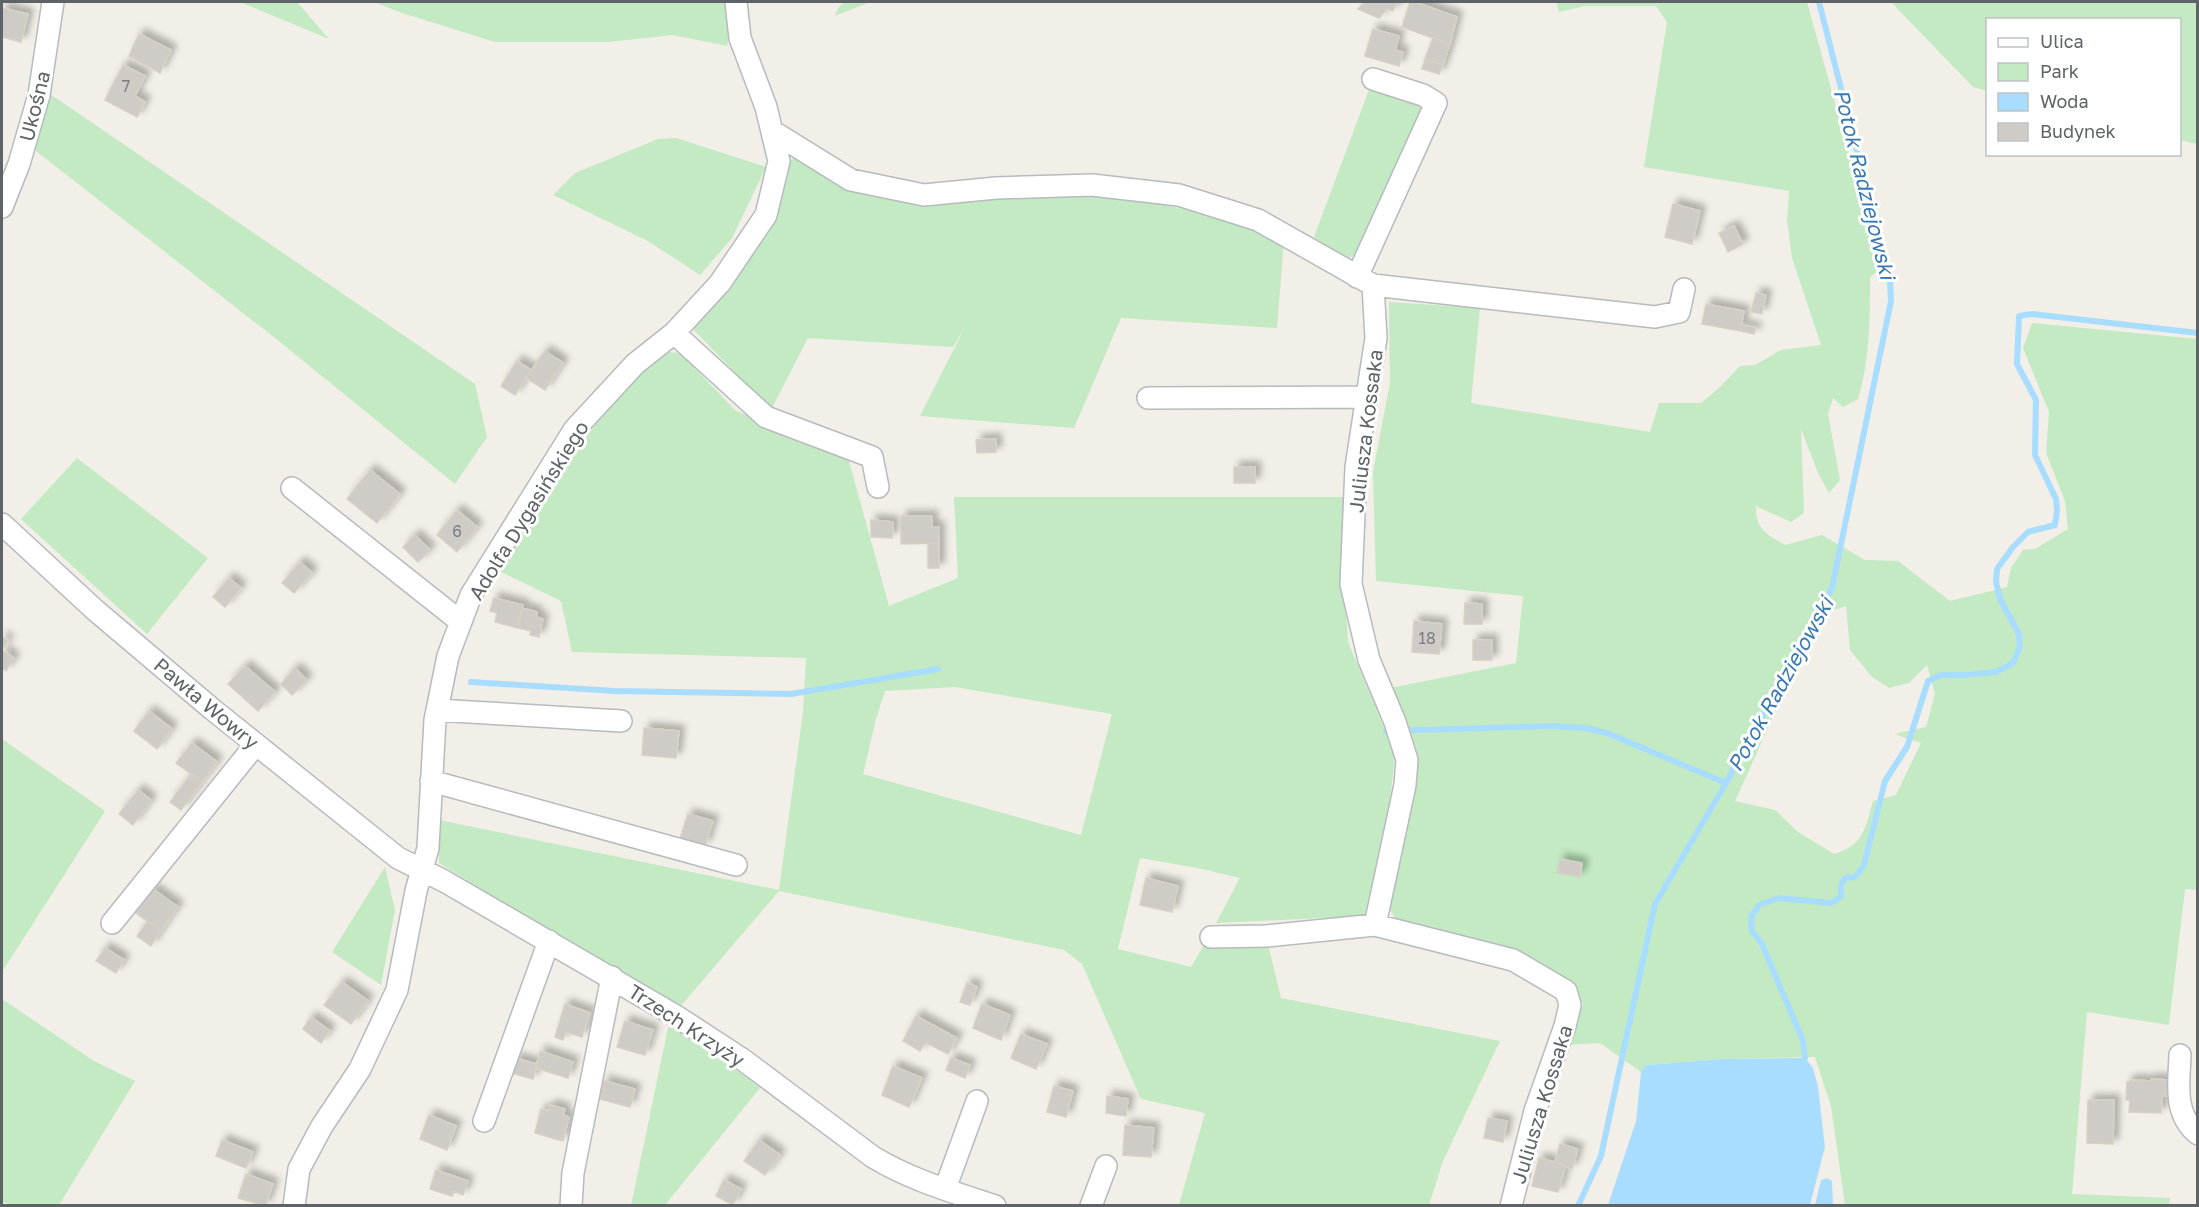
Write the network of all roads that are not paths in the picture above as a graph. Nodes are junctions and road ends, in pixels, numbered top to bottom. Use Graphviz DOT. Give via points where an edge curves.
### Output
graph roads {
  1 [pos="53,2"];
  2 [pos="736,2"];
  3 [pos="1373,79"];
  4 [pos="772,131"];
  5 [pos="2,207"];
  6 [pos="1365,281"];
  7 [pos="1684,289"];
  8 [pos="675,333"];
  9 [pos="1367,397"];
  10 [pos="1148,398"];
  11 [pos="878,487"];
  12 [pos="292,488"];
  13 [pos="2,524"];
  14 [pos="461,622"];
  15 [pos="437,710"];
  16 [pos="621,721"];
  17 [pos="256,744"];
  18 [pos="431,781"];
  19 [pos="736,865"];
  20 [pos="422,870"];
  21 [pos="112,923"];
  22 [pos="1375,925"];
  23 [pos="1211,937"];
  24 [pos="549,941"];
  25 [pos="612,977"];
  26 [pos="2180,1055"];
  27 [pos="977,1101"];
  28 [pos="484,1121"];
  29 [pos="2198,1134"];
  30 [pos="1106,1166"];
  31 [pos="945,1189"];
  32 [pos="294,1206"];
  33 [pos="571,1206"];
  34 [pos="995,1206"];
  35 [pos="1091,1206"];
  36 [pos="1511,1206"];
  1 -- 5 [label="street, Ukośna" via="39,95"];
  2 -- 4 [label="street, Adolfa Dygasińskiego" via="740,38"];
  3 -- 6 [label="street, Juliusza Kossaka" via="1436,103"];
  4 -- 6 [label="street" via="851,180 924,195 1092,185 1179,195 1258,220"];
  4 -- 8 [label="street, Adolfa Dygasińskiego" via="779,161 766,215 720,283"];
  6 -- 7 [label="street" via="1655,317 1679,312"];
  6 -- 9 [label="street, Juliusza Kossaka" via="1376,338"];
  8 -- 11 [label="street" via="766,417 872,457"];
  8 -- 14 [label="street, Adolfa Dygasińskiego" via="635,364 574,430 471,595"];
  9 -- 10 [label="street"];
  9 -- 22 [label="street, Juliusza Kossaka" via="1356,467 1351,584 1369,660 1407,760"];
  12 -- 14 [label="street"];
  13 -- 17 [label="street, Pawła Wowry" via="95,610"];
  14 -- 15 [label="street, Adolfa Dygasińskiego" via="448,656"];
  15 -- 16 [label="street"];
  15 -- 18 [label="street, Adolfa Dygasińskiego"];
  17 -- 20 [label="street, Pawła Wowry" via="398,858"];
  17 -- 21 [label="street"];
  18 -- 19 [label="street"];
  18 -- 20 [label="street, Adolfa Dygasińskiego" via="428,848"];
  20 -- 24 [label="street, Trzech Krzyży"];
  20 -- 32 [label="street, Adolfa Dygasińskiego" via="397,990 360,1069 299,1169"];
  22 -- 23 [label="street, Juliusza Kossaka" via="1266,936"];
  22 -- 36 [label="street, Juliusza Kossaka" via="1513,960 1566,991 1570,1005 1565,1026 1535,1111"];
  24 -- 25 [label="street, Trzech Krzyży"];
  24 -- 28 [label="street"];
  25 -- 31 [label="street, Trzech Krzyży" via="712,1039 873,1157 907,1176"];
  25 -- 33 [label="street" via="573,1173"];
  26 -- 29 [label="street" via="2180,1106 2187,1124"];
  27 -- 31 [label="street"];
  30 -- 35 [label="street"];
  31 -- 34 [label="street, Trzech Krzyży"];
}
